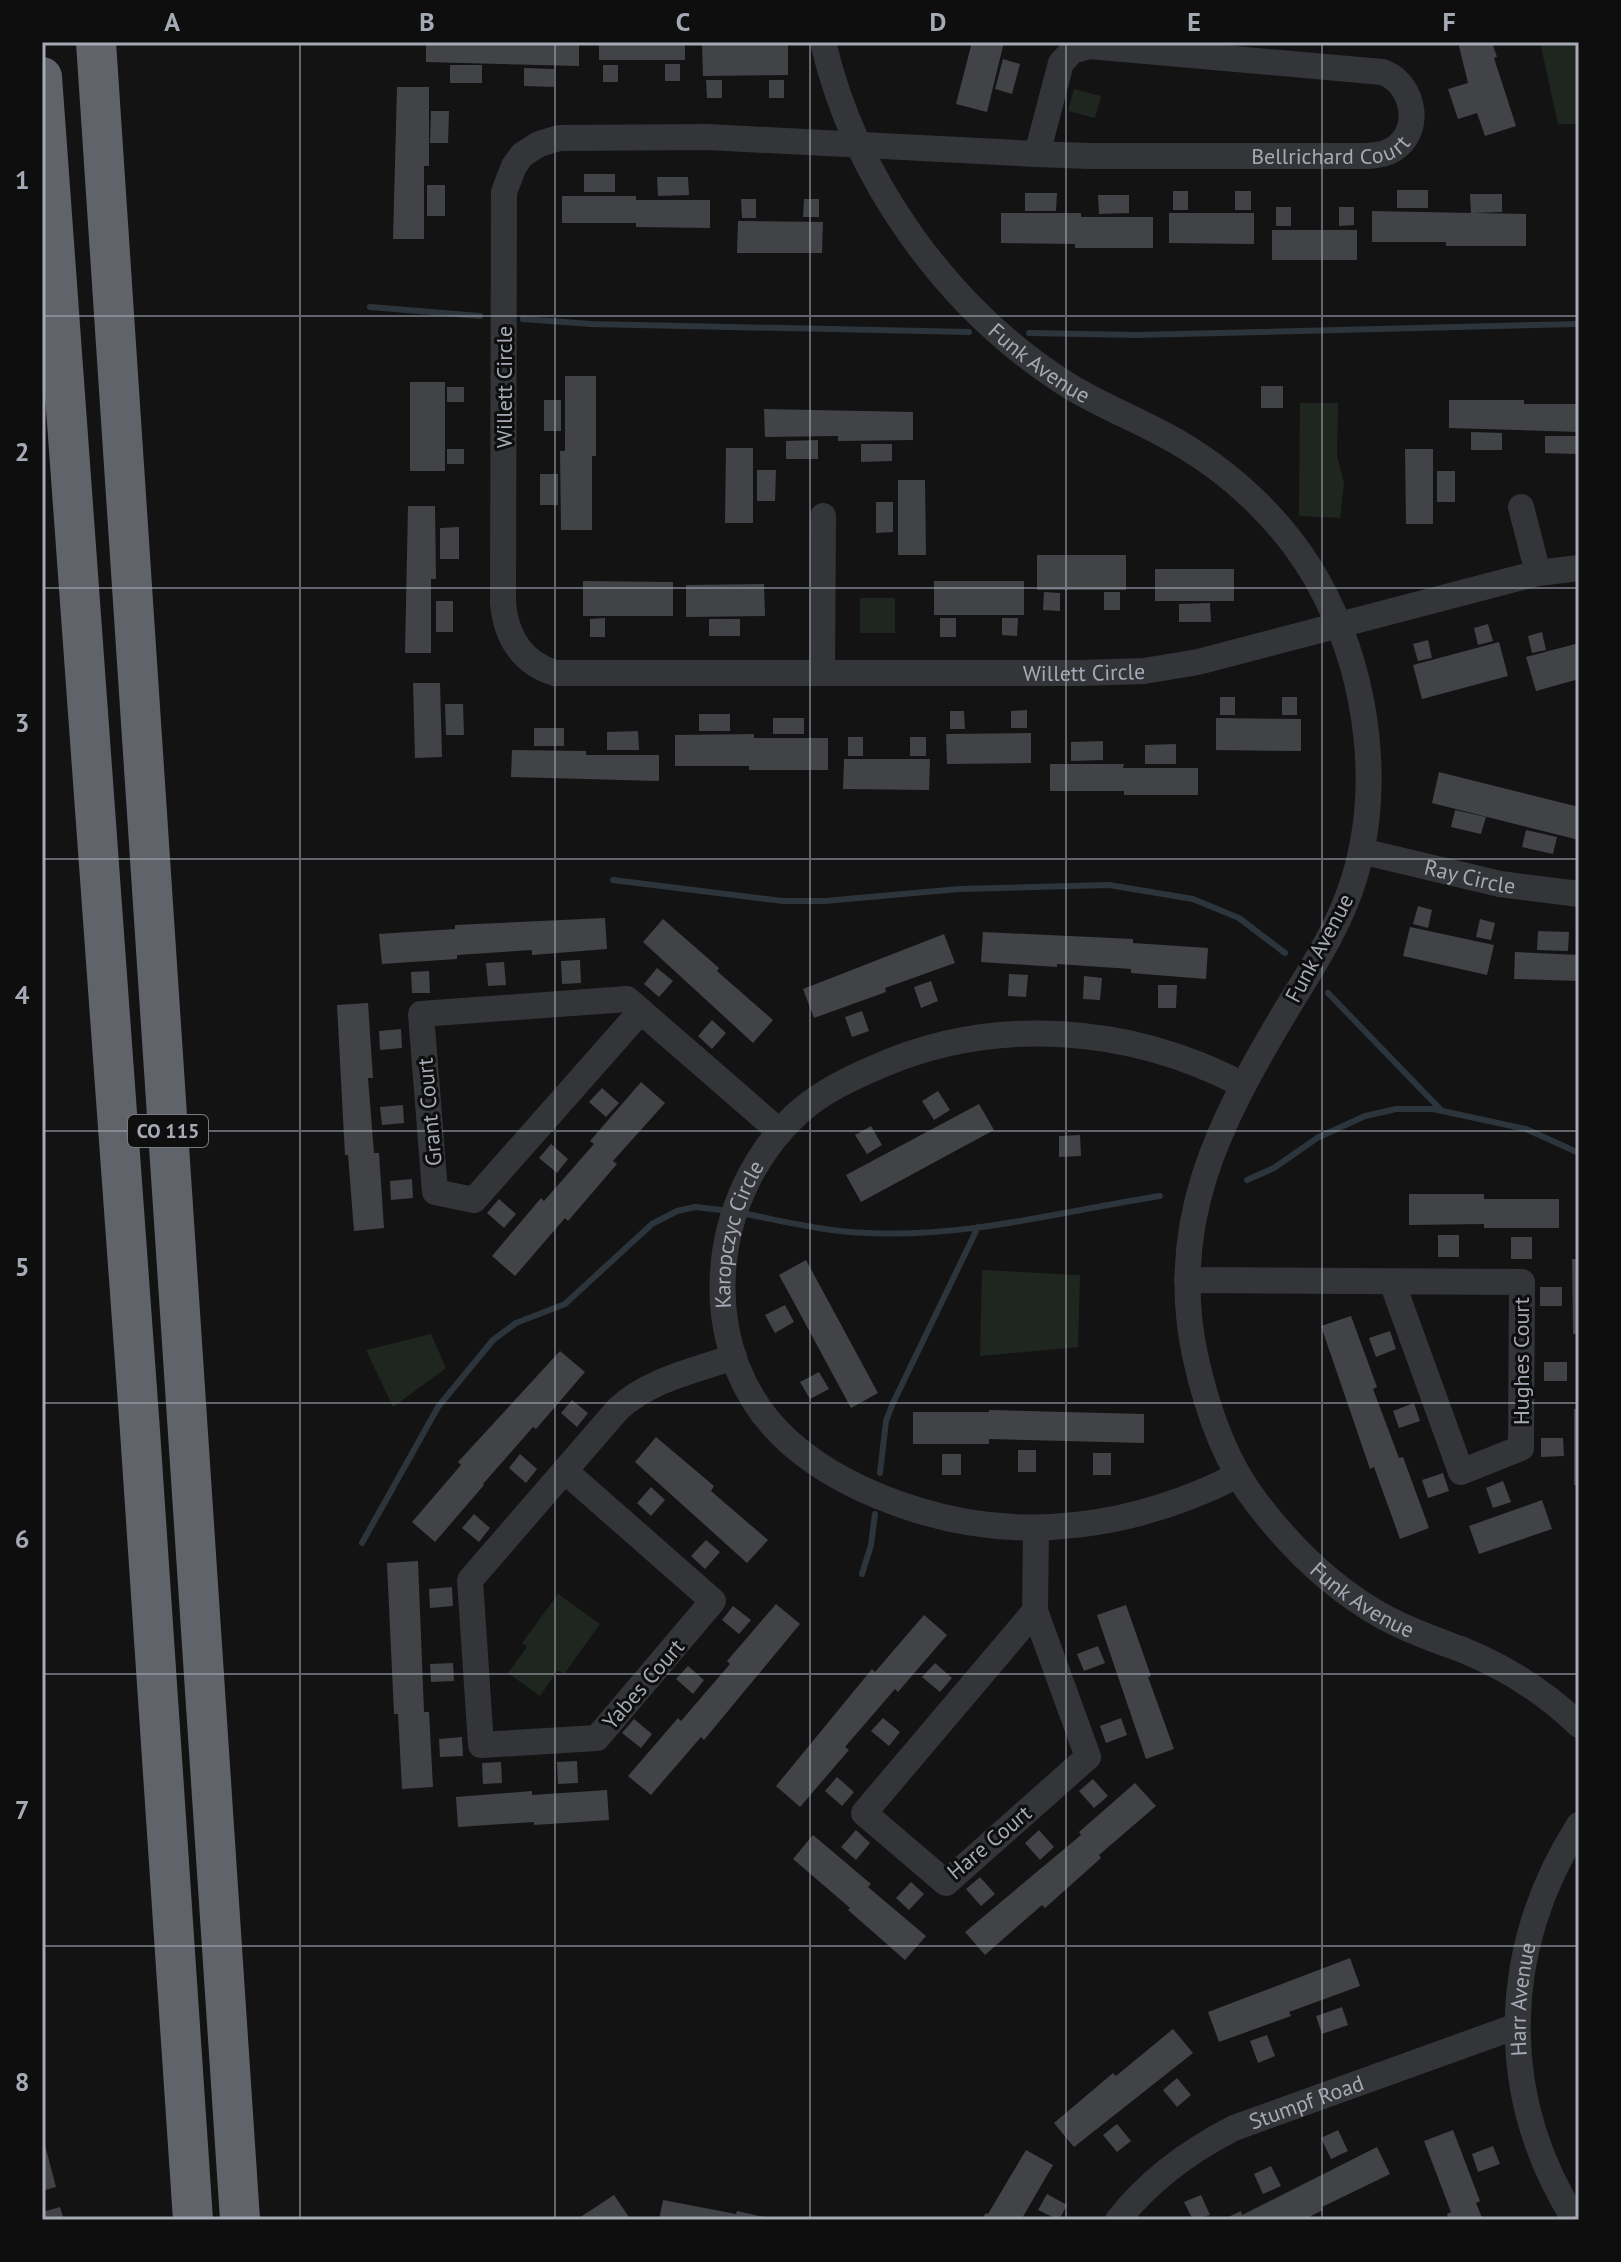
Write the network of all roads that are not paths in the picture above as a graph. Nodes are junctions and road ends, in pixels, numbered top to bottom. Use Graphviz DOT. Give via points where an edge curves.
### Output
graph roads {
  1 [pos="96,42"];
  2 [pos="108,42"];
  3 [pos="823,42"];
  4 [pos="42,78"];
  5 [pos="859,145"];
  6 [pos="1037,154"];
  7 [pos="105,170"];
  8 [pos="1521,507"];
  9 [pos="823,516"];
  10 [pos="1579,568"];
  11 [pos="1538,573"];
  12 [pos="1338,625"];
  13 [pos="822,673"];
  14 [pos="1361,851"];
  15 [pos="1579,894"];
  16 [pos="641,1011"];
  17 [pos="1243,1085"];
  18 [pos="780,1132"];
  19 [pos="1187,1280"];
  20 [pos="1392,1282"];
  21 [pos="734,1357"];
  22 [pos="565,1471"];
  23 [pos="1238,1475"];
  24 [pos="1036,1529"];
  25 [pos="1035,1611"];
  26 [pos="1579,1725"];
  27 [pos="1579,1825"];
  28 [pos="1517,2026"];
  29 [pos="193,2220"];
  30 [pos="240,2220"];
  31 [pos="1118,2220"];
  32 [pos="1575,2220"];
  1 -- 7 [label="highway, CO 115"];
  2 -- 7 [label="highway"];
  3 -- 5 [label="street, Funk Avenue"];
  4 -- 29 [label="highway, CO 115"];
  5 -- 6 [label="street, Bellrichard Court"];
  5 -- 12 [label="street, Funk Avenue" via="927,256 981,318 1064,383 1193,451 1240,488 1306,563"];
  5 -- 13 [label="street, Willett Circle" via="707,137 559,138 522,155 504,192 503,603 515,645 535,665 555,673"];
  6 -- 6 [label="street, Bellrichard Court" via="1061,63 1083,46 1382,72 1402,84 1410,105 1410,127 1401,144 1367,156"];
  7 -- 30 [label="highway, CO 115"];
  8 -- 11 [label="street"];
  9 -- 13 [label="street"];
  10 -- 11 [label="street"];
  11 -- 12 [label="street"];
  12 -- 13 [label="street, Willett Circle" via="1144,671"];
  12 -- 14 [label="street, Funk Avenue" via="1357,683 1366,739"];
  14 -- 15 [label="street, Ray Circle" via="1500,884"];
  14 -- 17 [label="street, Funk Avenue" via="1335,928"];
  16 -- 16 [label="street, Grant Court" via="627,999 421,1014 435,1192 474,1200"];
  16 -- 18 [label="street, Grant Court"];
  17 -- 18 [label="street, Karopczyc Circle" via="1174,1056 1108,1039 1041,1032 1000,1035 927,1048 863,1073 818,1097"];
  17 -- 19 [label="street, Funk Avenue" via="1204,1173"];
  18 -- 21 [label="street, Karopczyc Circle" via="746,1184 725,1244 723,1299"];
  19 -- 20 [label="street, Hughes Court"];
  19 -- 23 [label="street, Funk Avenue" via="1199,1371"];
  20 -- 20 [label="street, Hughes Court" via="1522,1282 1521,1448 1461,1472"];
  21 -- 22 [label="street, Yabes Court" via="631,1397"];
  21 -- 24 [label="street, Karopczyc Circle" via="776,1429 836,1475 933,1515"];
  22 -- 22 [label="street, Yabes Court" via="470,1580 481,1745 597,1738 713,1601"];
  23 -- 24 [label="street, Karopczyc Circle" via="1146,1512"];
  23 -- 26 [label="street, Funk Avenue" via="1306,1559 1351,1597 1522,1679"];
  24 -- 25 [label="street, Hare Court"];
  25 -- 25 [label="street, Hare Court" via="864,1813 946,1883 1088,1757"];
  27 -- 28 [label="street, Harr Avenue" via="1557,1864 1530,1934"];
  28 -- 31 [label="street, Stumpf Road" via="1234,2128 1170,2167"];
  28 -- 32 [label="street, Harr Avenue" via="1528,2117"];
}
